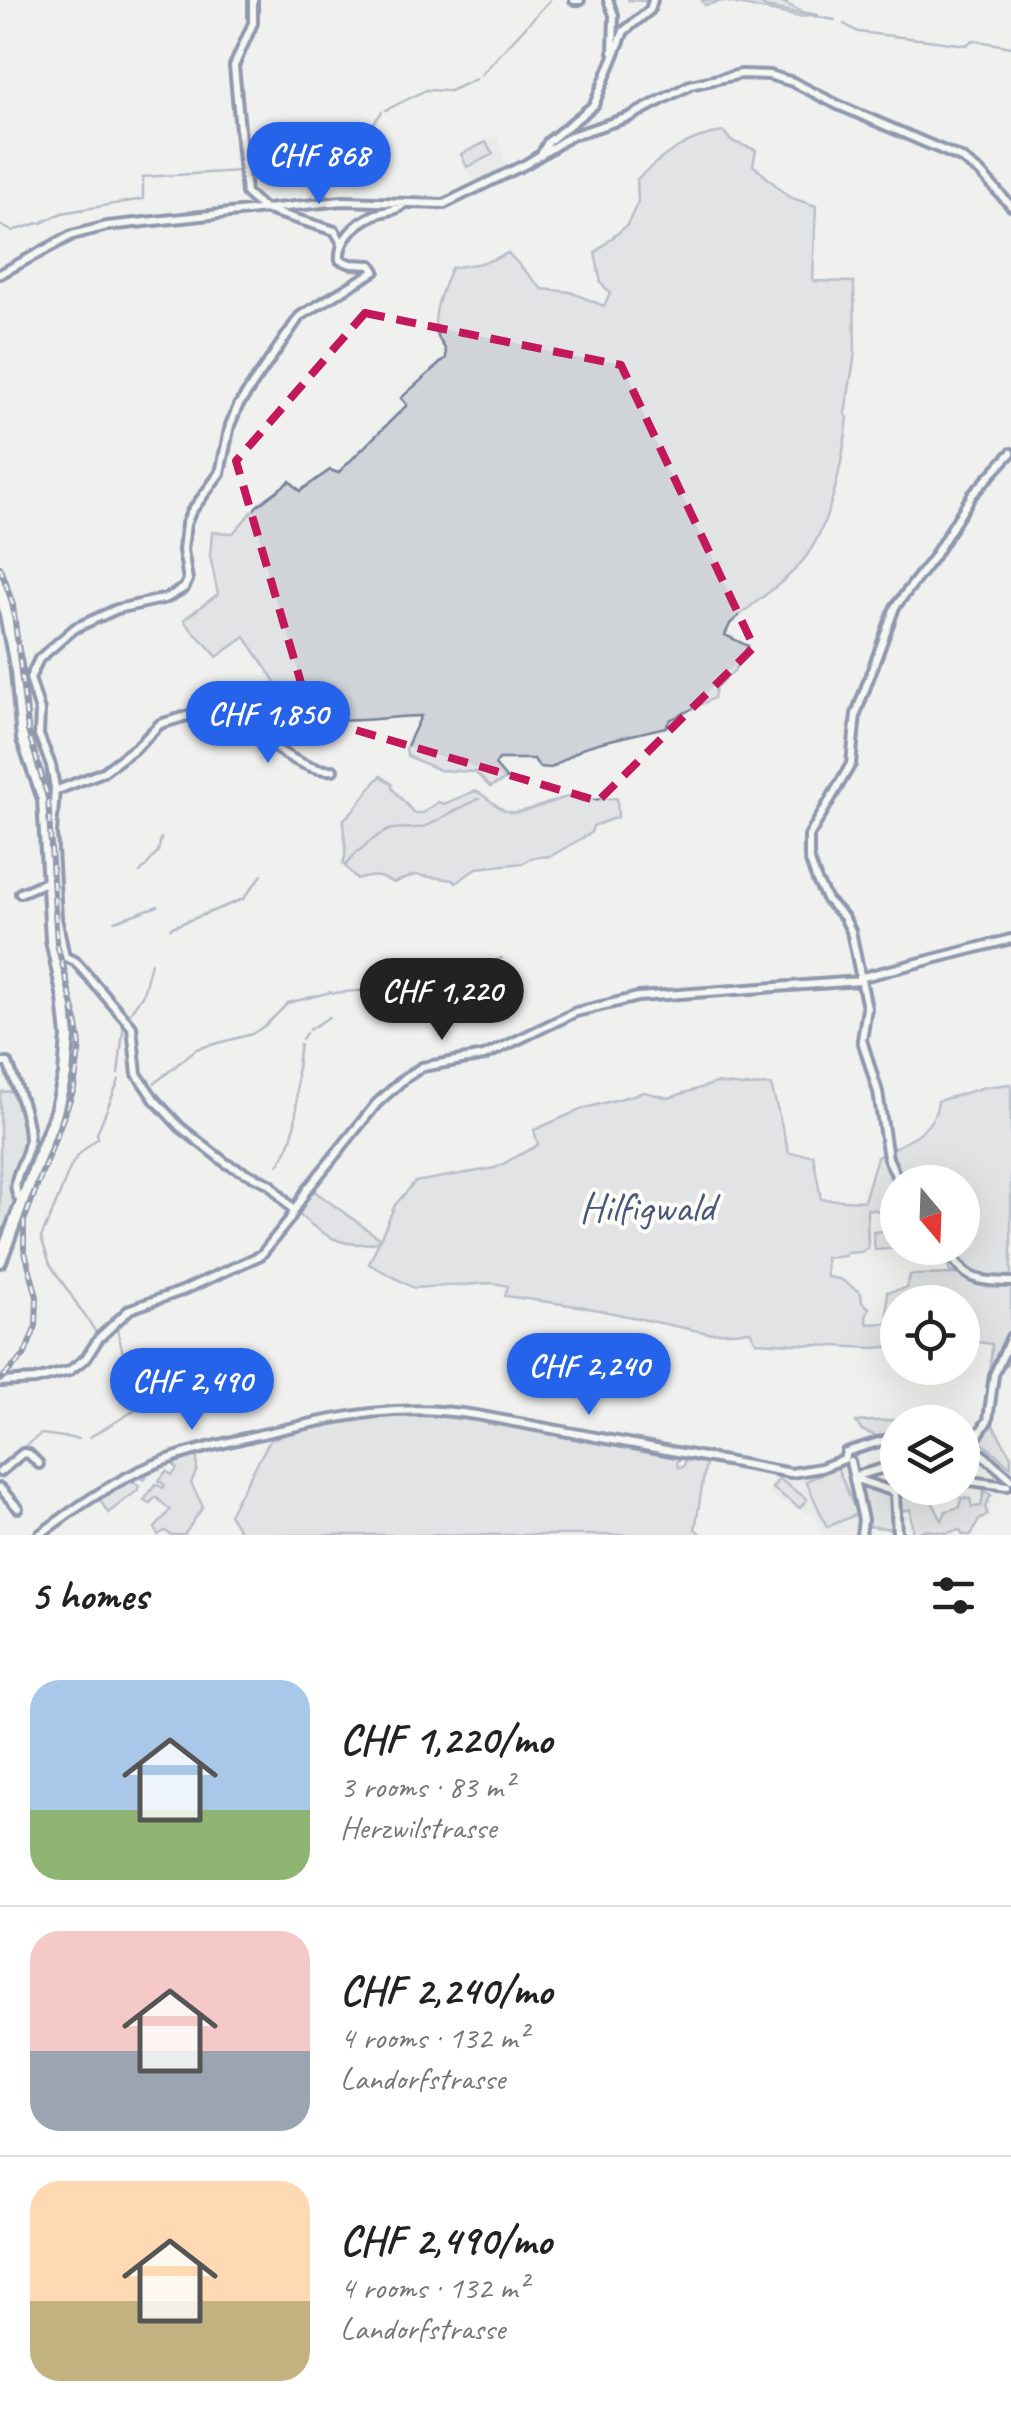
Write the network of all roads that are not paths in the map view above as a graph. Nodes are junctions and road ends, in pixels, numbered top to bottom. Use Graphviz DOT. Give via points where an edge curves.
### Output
graph roads {
  1 [pos="253,0"];
  2 [pos="608,0"];
  3 [pos="653,0"];
  4 [pos="614,58"];
  5 [pos="542,154"];
  6 [pos="405,203"];
  7 [pos="1011,206"];
  8 [pos="264,209"];
  9 [pos="334,231"];
  10 [pos="350,232"];
  11 [pos="342,243"];
  12 [pos="0,274"];
  13 [pos="1011,453"];
  14 [pos="0,582"];
  15 [pos="39,735"];
  16 [pos="23,739"];
  17 [pos="333,770"];
  18 [pos="55,791"];
  19 [pos="48,881"];
  20 [pos="20,893"];
  21 [pos="1011,938"];
  22 [pos="860,979"];
  23 [pos="0,1062"];
  24 [pos="891,1165"];
  25 [pos="20,1200"];
  26 [pos="293,1210"];
  27 [pos="0,1261"];
  28 [pos="958,1265"];
  29 [pos="1011,1282"];
  30 [pos="1011,1337"];
  31 [pos="0,1382"];
  32 [pos="980,1429"];
  33 [pos="880,1443"];
  34 [pos="850,1457"];
  35 [pos="980,1457"];
  36 [pos="39,1464"];
  37 [pos="880,1470"];
  38 [pos="0,1472"];
  39 [pos="856,1478"];
  40 [pos="980,1481"];
  41 [pos="1009,1483"];
  42 [pos="0,1488"];
  43 [pos="18,1508"];
  44 [pos="40,1535"];
  45 [pos="861,1535"];
  46 [pos="898,1535"];
  1 -- 8 [label="street" via="253,23 235,62 236,113 245,189"];
  2 -- 4 [label="street"];
  3 -- 4 [label="street" via="626,28"];
  4 -- 5 [label="street" via="594,105"];
  5 -- 6 [label="street" via="450,202"];
  5 -- 7 [label="street" via="690,86 733,74 769,75 968,161"];
  6 -- 8 [label="street" via="350,200"];
  6 -- 10 [label="street"];
  8 -- 9 [label="street"];
  8 -- 12 [label="street" via="80,232"];
  9 -- 10 [label="street"];
  9 -- 11 [label="street"];
  10 -- 11 [label="street"];
  11 -- 15 [label="street" via="341,261 375,270 300,316 238,406 220,473 186,524 186,584 166,598 83,624 38,659 30,681 40,710"];
  13 -- 22 [label="street" via="981,483 895,607 856,714 851,764 809,836 814,873 849,925"];
  14 -- 16 [label="main road"];
  15 -- 16 [label="street"];
  15 -- 18 [label="street"];
  16 -- 19 [label="main road" via="44,800"];
  17 -- 18 [label="street" via="315,770 281,753 224,705 160,724 102,772"];
  18 -- 26 [label="street" via="57,918 65,956 132,1026 137,1074 154,1099 227,1164 270,1184"];
  19 -- 20 [label="street"];
  19 -- 25 [label="main road" via="67,1052 56,1112"];
  21 -- 22 [label="street"];
  22 -- 24 [label="street" via="867,1008 862,1040"];
  22 -- 26 [label="street" via="638,997 576,1012 484,1056 422,1067 377,1103"];
  23 -- 25 [label="street" via="8,1063 29,1140 15,1190"];
  25 -- 27 [label="main road"];
  26 -- 31 [label="street" via="260,1255 130,1309 68,1371"];
  28 -- 29 [label="street" via="964,1274"];
  30 -- 32 [label="street"];
  33 -- 34 [label="street"];
  34 -- 39 [label="street"];
  34 -- 44 [label="street" via="815,1470 782,1472 478,1415 392,1409 174,1457 112,1485"];
  35 -- 41 [label="street"];
  36 -- 38 [label="street" via="23,1453"];
  37 -- 39 [label="street"];
  39 -- 45 [label="street"];
  39 -- 46 [label="street" via="896,1492"];
  40 -- 41 [label="street"];
  42 -- 43 [label="street"];
}
